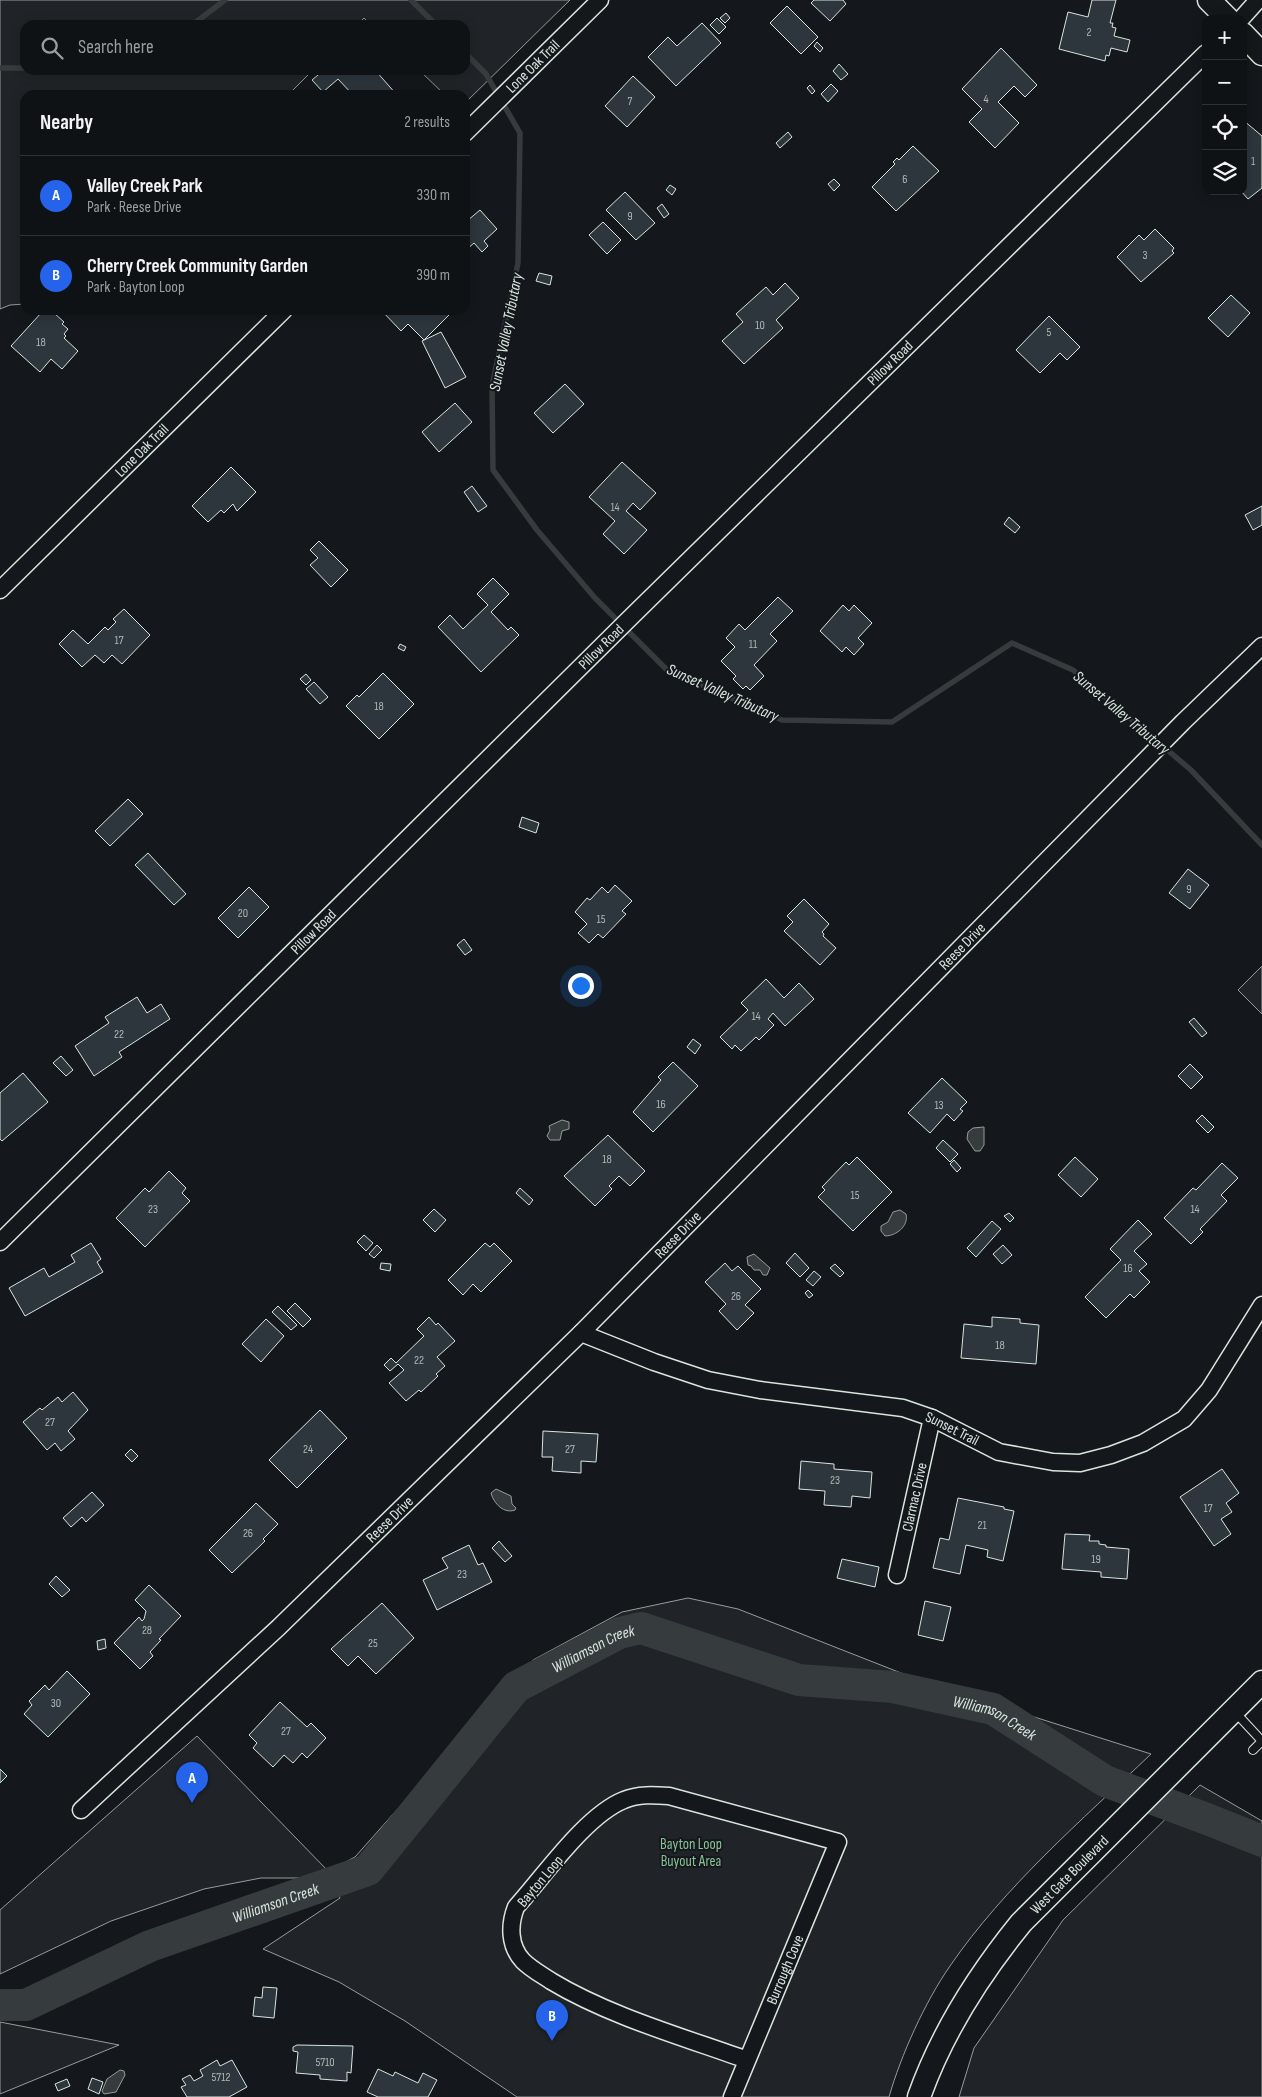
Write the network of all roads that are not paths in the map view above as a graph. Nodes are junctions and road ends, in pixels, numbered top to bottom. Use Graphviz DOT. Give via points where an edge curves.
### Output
graph roads {
  1 [pos="600,0"];
  2 [pos="1209,0"];
  3 [pos="1258,0"];
  4 [pos="1224,15"];
  5 [pos="1244,15"];
  6 [pos="1247,38"];
  7 [pos="1262,54"];
  8 [pos="1202,57"];
  9 [pos="470,128"];
  10 [pos="279,315"];
  11 [pos="0,590"];
  12 [pos="1262,646"];
  13 [pos="0,1242"];
  14 [pos="1262,1304"];
  15 [pos="581,1333"];
  16 [pos="932,1418"];
  17 [pos="897,1575"];
  18 [pos="1262,1682"];
  19 [pos="1234,1710"];
  20 [pos="1262,1741"];
  21 [pos="1253,1750"];
  22 [pos="81,1810"];
  23 [pos="838,1842"];
  24 [pos="747,2060"];
  25 [pos="732,2097"];
  26 [pos="919,2097"];
  1 -- 9 [label="street, Lone Oak Trail"];
  2 -- 4 [label="main road"];
  3 -- 5 [label="street"];
  6 -- 7 [label="main road"];
  8 -- 13 [label="street, Pillow Road"];
  10 -- 11 [label="street, Lone Oak Trail"];
  12 -- 15 [label="street, Reese Drive" via="1183,722"];
  14 -- 16 [label="street, Sunset Trail" via="1209,1390 1184,1419 1143,1443 1111,1455 1080,1463 1024,1458 999,1452"];
  15 -- 16 [label="street, Sunset Trail" via="708,1380 760,1390 903,1408"];
  15 -- 22 [label="street, Reese Drive" via="279,1627"];
  16 -- 17 [label="street, Clarmac Drive"];
  18 -- 19 [label="main road, West Gate Boulevard"];
  19 -- 20 [label="lane"];
  19 -- 26 [label="main road, West Gate Boulevard" via="1021,1923 995,1955 953,2019"];
  20 -- 21 [label="lane"];
  23 -- 24 [label="street, Burrough Cove"];
  23 -- 24 [label="street, Bayton Loop" via="669,1796 645,1795 624,1800 590,1822 516,1907 511,1933 523,1961 570,1992 615,2012"];
  24 -- 25 [label="street, Burrough Cove"];
}
